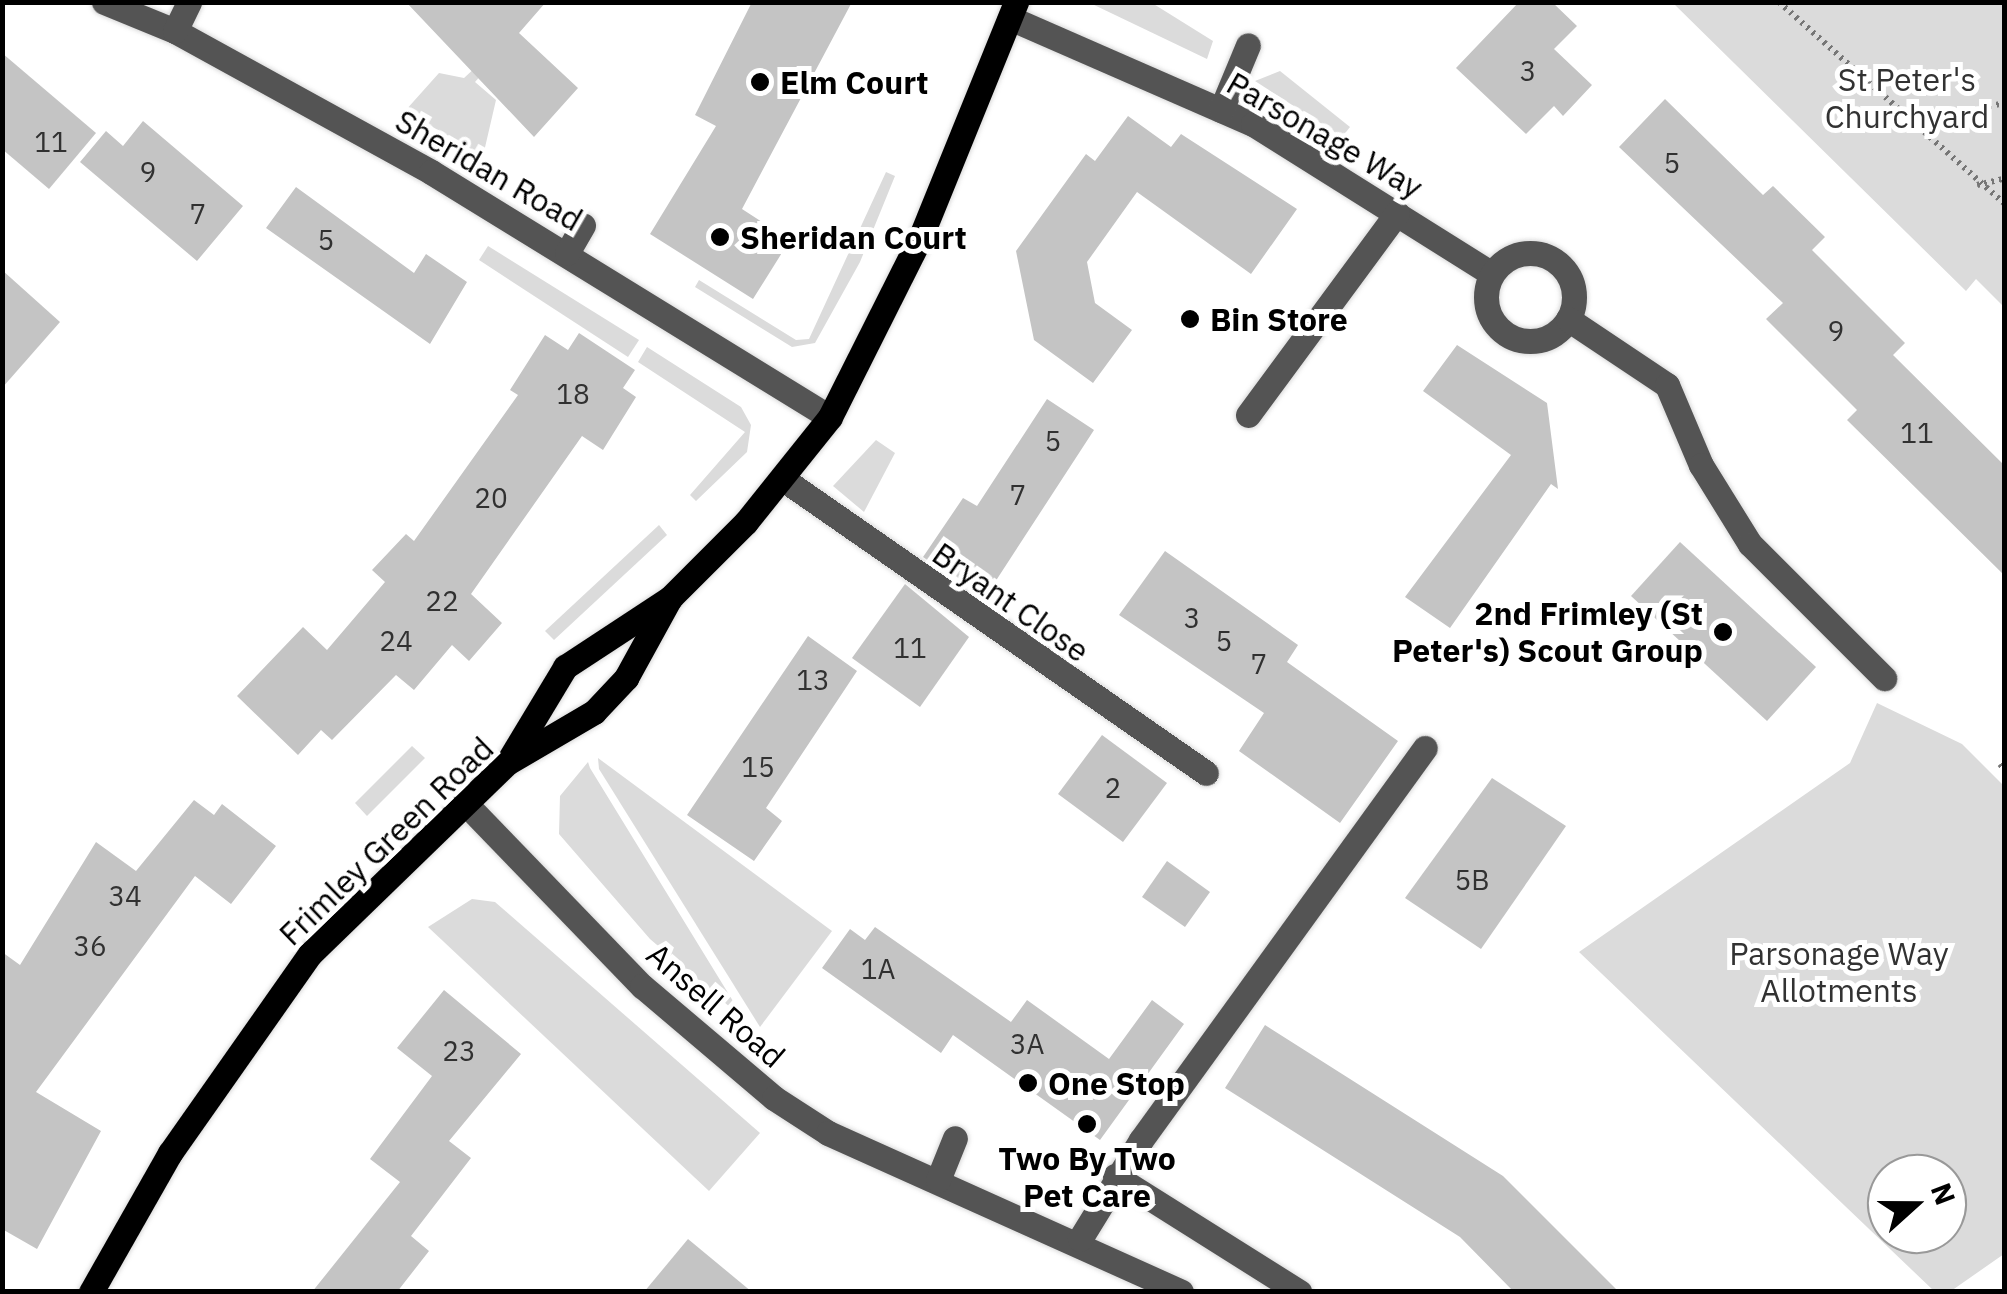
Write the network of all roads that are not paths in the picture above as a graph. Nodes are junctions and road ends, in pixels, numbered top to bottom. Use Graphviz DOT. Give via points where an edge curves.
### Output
graph roads {
  1 [pos="104,2"];
  2 [pos="189,2"];
  3 [pos="1013,10"];
  4 [pos="174,31"];
  5 [pos="1248,45"];
  6 [pos="1222,110"];
  7 [pos="1397,213"];
  8 [pos="584,225"];
  9 [pos="567,253"];
  10 [pos="1492,274"];
  11 [pos="1568,319"];
  12 [pos="1248,415"];
  13 [pos="830,417"];
  14 [pos="784,478"];
  15 [pos="670,598"];
  16 [pos="1884,678"];
  17 [pos="1425,748"];
  18 [pos="507,763"];
  19 [pos="1206,773"];
  20 [pos="465,803"];
  21 [pos="956,1138"];
  22 [pos="1115,1176"];
  23 [pos="938,1180"];
  24 [pos="1080,1239"];
  25 [pos="91,1292"];
  26 [pos="1181,1292"];
  27 [pos="1299,1292"];
  1 -- 4 [label="street, Sheridan Road"];
  2 -- 4 [label="street"];
  3 -- 6 [label="street, Parsonage Way"];
  3 -- 13 [label="main road, Frimley Green Road" via="921,236"];
  4 -- 9 [label="street, Sheridan Road"];
  5 -- 6 [label="street"];
  6 -- 7 [label="street, Parsonage Way"];
  7 -- 10 [label="street, Parsonage Way"];
  7 -- 12 [label="street"];
  8 -- 9 [label="street"];
  9 -- 13 [label="street, Sheridan Road"];
  10 -- 11 [label="street" via="1516,255 1546,255 1568,275"];
  10 -- 11 [label="street" via="1491,318 1514,338 1544,338"];
  11 -- 16 [label="street" via="1668,386 1701,465 1750,544"];
  13 -- 14 [label="main road, Frimley Green Road"];
  14 -- 15 [label="main road, Frimley Green Road"];
  14 -- 19 [label="street, Bryant Close"];
  15 -- 18 [label="main road" via="564,667"];
  15 -- 18 [label="main road, Frimley Green Road" via="626,678 594,712"];
  17 -- 22 [label="street"];
  18 -- 20 [label="main road, Frimley Green Road"];
  20 -- 23 [label="street, Ansell Road" via="732,1069 828,1133"];
  20 -- 25 [label="main road, Frimley Green Road" via="310,954 170,1153"];
  21 -- 23 [label="street"];
  22 -- 24 [label="street"];
  22 -- 27 [label="street"];
  23 -- 24 [label="street, Ansell Road"];
  24 -- 26 [label="street, Ansell Road"];
}
